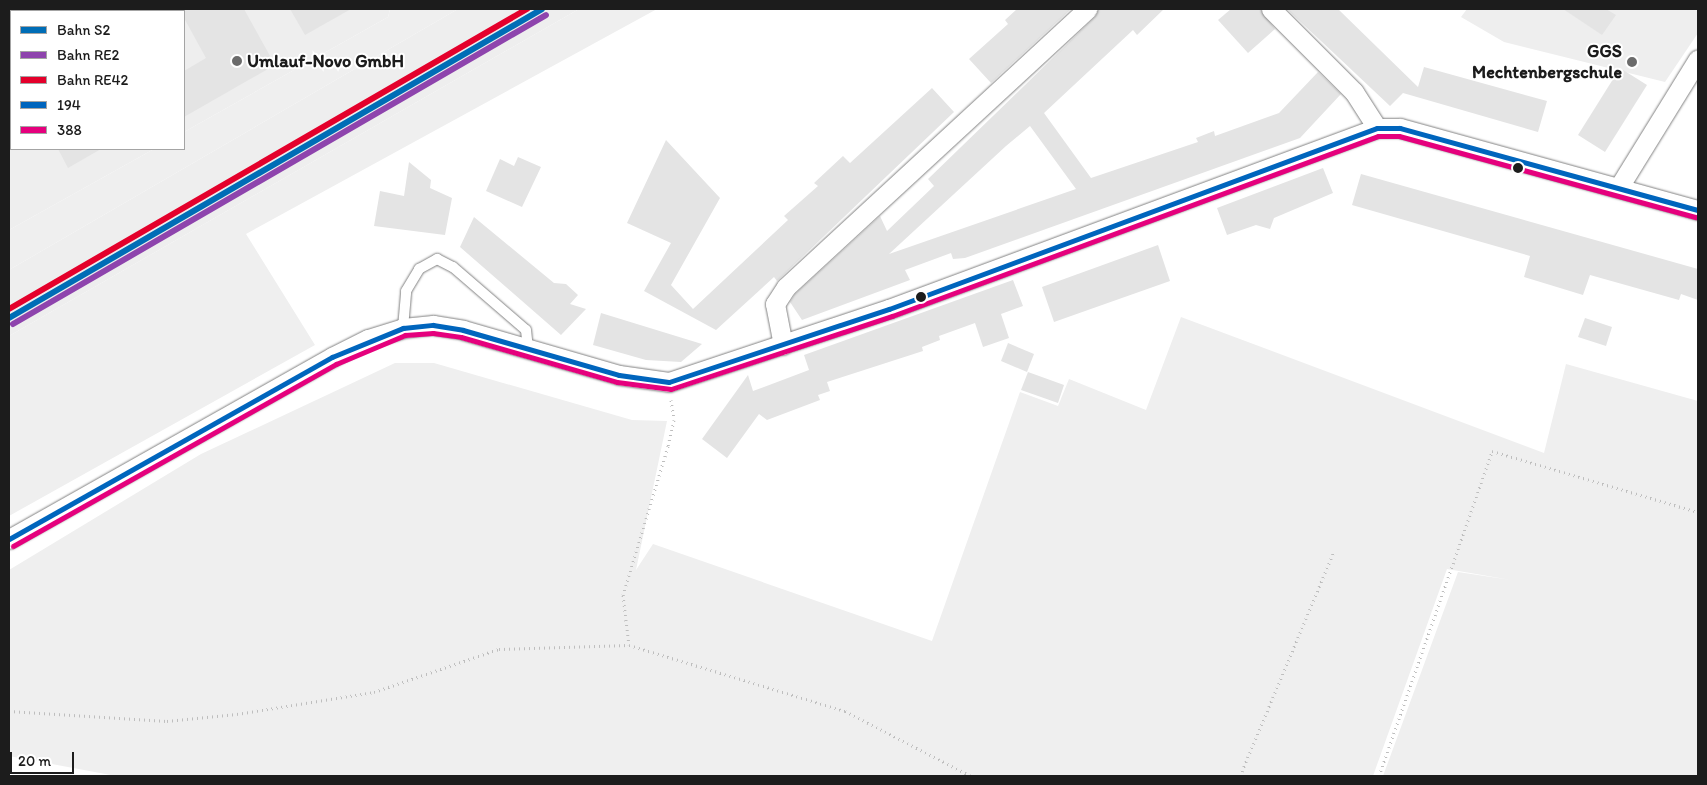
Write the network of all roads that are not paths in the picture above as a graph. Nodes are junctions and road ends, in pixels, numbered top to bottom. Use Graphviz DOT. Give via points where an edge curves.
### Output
graph roads {
  1 [pos="1087,9"];
  2 [pos="1271,9"];
  3 [pos="1698,59"];
  4 [pos="1377,128"];
  5 [pos="1619,187"];
  6 [pos="1698,210"];
  7 [pos="403,328"];
  8 [pos="783,345"];
  9 [pos="528,350"];
  10 [pos="9,539"];
  1 -- 8 [label="street" via="786,287 775,304"];
  2 -- 4 [label="street" via="1354,92"];
  3 -- 5 [label="street"];
  4 -- 5 [label="street" via="1400,128"];
  4 -- 8 [label="street"];
  5 -- 6 [label="street"];
  7 -- 9 [label="street" via="433,325 463,330"];
  7 -- 9 [label="lane" via="406,291 419,268 437,259 453,267 526,330"];
  7 -- 10 [label="street" via="368,339 332,357"];
  8 -- 9 [label="street" via="669,382 619,375"];
}
